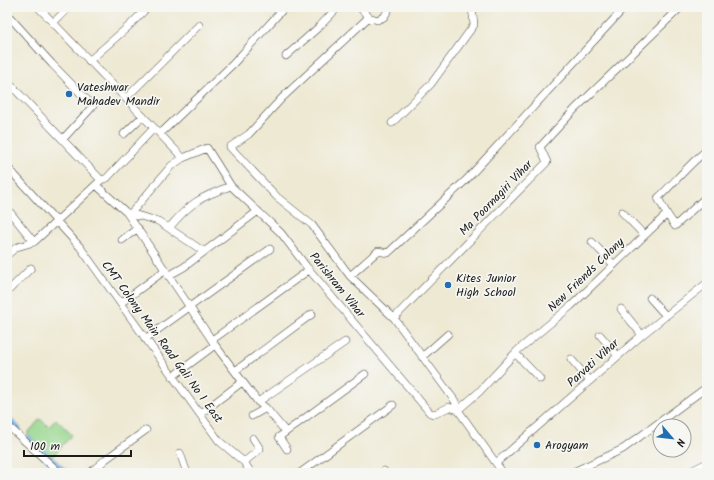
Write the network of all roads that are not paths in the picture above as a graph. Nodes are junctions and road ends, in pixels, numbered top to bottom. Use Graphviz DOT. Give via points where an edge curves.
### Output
graph roads {
  1 [pos="38,7"];
  2 [pos="69,7"];
  3 [pos="148,7"];
  4 [pos="285,7"];
  5 [pos="338,7"];
  6 [pos="359,7"];
  7 [pos="390,7"];
  8 [pos="472,7"];
  9 [pos="625,7"];
  10 [pos="681,7"];
  11 [pos="7,14"];
  12 [pos="369,18"];
  13 [pos="53,23"];
  14 [pos="199,25"];
  15 [pos="286,56"];
  16 [pos="89,61"];
  17 [pos="7,81"];
  18 [pos="126,98"];
  19 [pos="143,116"];
  20 [pos="392,123"];
  21 [pos="154,128"];
  22 [pos="124,134"];
  23 [pos="160,134"];
  24 [pos="63,139"];
  25 [pos="707,150"];
  26 [pos="184,158"];
  27 [pos="10,170"];
  28 [pos="98,182"];
  29 [pos="231,186"];
  30 [pos="704,198"];
  31 [pos="9,211"];
  32 [pos="258,211"];
  33 [pos="622,212"];
  34 [pos="130,213"];
  35 [pos="667,214"];
  36 [pos="58,221"];
  37 [pos="138,228"];
  38 [pos="169,228"];
  39 [pos="644,234"];
  40 [pos="122,240"];
  41 [pos="34,242"];
  42 [pos="592,242"];
  43 [pos="270,249"];
  44 [pos="203,251"];
  45 [pos="7,255"];
  46 [pos="614,265"];
  47 [pos="31,268"];
  48 [pos="309,270"];
  49 [pos="166,273"];
  50 [pos="350,276"];
  51 [pos="707,283"];
  52 [pos="7,292"];
  53 [pos="650,298"];
  54 [pos="121,303"];
  55 [pos="190,307"];
  56 [pos="621,309"];
  57 [pos="312,314"];
  58 [pos="666,316"];
  59 [pos="394,318"];
  60 [pos="448,334"];
  61 [pos="600,335"];
  62 [pos="642,335"];
  63 [pos="145,339"];
  64 [pos="214,342"];
  65 [pos="345,342"];
  66 [pos="516,354"];
  67 [pos="618,356"];
  68 [pos="422,357"];
  69 [pos="571,359"];
  70 [pos="235,371"];
  71 [pos="365,374"];
  72 [pos="172,377"];
  73 [pos="540,379"];
  74 [pos="590,381"];
  75 [pos="242,382"];
  76 [pos="707,388"];
  77 [pos="258,402"];
  78 [pos="393,405"];
  79 [pos="266,408"];
  80 [pos="458,410"];
  81 [pos="200,414"];
  82 [pos="252,416"];
  83 [pos="7,425"];
  84 [pos="146,430"];
  85 [pos="286,431"];
  86 [pos="253,438"];
  87 [pos="287,450"];
  88 [pos="180,453"];
  89 [pos="244,462"];
  90 [pos="496,463"];
  91 [pos="707,463"];
  92 [pos="60,473"];
  93 [pos="90,473"];
  94 [pos="187,473"];
  95 [pos="251,473"];
  96 [pos="300,473"];
  97 [pos="503,473"];
  98 [pos="571,473"];
  99 [pos="687,473"];
  1 -- 13 [label="street"];
  2 -- 13 [label="street"];
  3 -- 16 [label="street"];
  4 -- 23 [label="street" via="233,64"];
  5 -- 15 [label="street"];
  6 -- 12 [label="street"];
  7 -- 12 [label="street" via="380,20"];
  8 -- 20 [label="street" via="474,25 431,84"];
  9 -- 50 [label="street" via="467,179 388,253 378,251"];
  10 -- 59 [label="street, Ma Poornagiri Vihar" via="540,147 547,162"];
  11 -- 24 [label="street" via="93,106"];
  12 -- 50 [label="street" via="282,98 249,134 230,147 277,197 312,225"];
  13 -- 16 [label="street"];
  14 -- 18 [label="street"];
  16 -- 18 [label="street"];
  17 -- 24 [label="street"];
  18 -- 19 [label="street"];
  19 -- 21 [label="street"];
  19 -- 22 [label="street"];
  21 -- 23 [label="street"];
  21 -- 28 [label="street" via="107,178"];
  23 -- 26 [label="street"];
  24 -- 28 [label="street"];
  25 -- 35 [label="street" via="690,163 658,198"];
  26 -- 29 [label="street, Parishram Vihar" via="207,148"];
  26 -- 34 [label="street" via="165,172"];
  27 -- 36 [label="street, CMT Colony Main Road Gali No 1 East"];
  28 -- 34 [label="street"];
  28 -- 36 [label="street"];
  29 -- 32 [label="street, Parishram Vihar"];
  29 -- 38 [label="street" via="212,192 190,204"];
  30 -- 35 [label="street" via="675,226"];
  31 -- 41 [label="street"];
  32 -- 44 [label="street"];
  32 -- 48 [label="street, Parishram Vihar" via="281,233"];
  33 -- 39 [label="street"];
  34 -- 37 [label="street"];
  34 -- 38 [label="street" via="158,221"];
  35 -- 39 [label="street, New Friends Colony"];
  36 -- 41 [label="street"];
  36 -- 54 [label="street, CMT Colony Main Road Gali No 1 East"];
  37 -- 40 [label="street"];
  37 -- 49 [label="street"];
  38 -- 44 [label="street"];
  39 -- 46 [label="street, New Friends Colony"];
  41 -- 45 [label="street" via="17,247"];
  42 -- 46 [label="street"];
  43 -- 55 [label="street"];
  44 -- 49 [label="street" via="184,266"];
  46 -- 66 [label="street, New Friends Colony"];
  47 -- 52 [label="street"];
  48 -- 64 [label="street"];
  48 -- 80 [label="street, Parishram Vihar" via="430,413 435,414 449,407"];
  49 -- 54 [label="street"];
  49 -- 55 [label="street"];
  50 -- 59 [label="street"];
  51 -- 58 [label="street, Parvati Vihar"];
  53 -- 58 [label="street"];
  54 -- 63 [label="street, CMT Colony Main Road Gali No 1 East"];
  55 -- 63 [label="street"];
  55 -- 64 [label="street"];
  56 -- 62 [label="street"];
  57 -- 70 [label="street"];
  58 -- 62 [label="street, Parvati Vihar"];
  59 -- 68 [label="street"];
  60 -- 68 [label="street"];
  61 -- 67 [label="street"];
  62 -- 67 [label="street, Parvati Vihar"];
  63 -- 72 [label="street, CMT Colony Main Road Gali No 1 East"];
  64 -- 70 [label="street"];
  64 -- 72 [label="street"];
  65 -- 77 [label="street"];
  66 -- 73 [label="street"];
  66 -- 80 [label="street, New Friends Colony"];
  67 -- 74 [label="street, Parvati Vihar"];
  68 -- 80 [label="street" via="455,401"];
  69 -- 74 [label="street"];
  70 -- 75 [label="street"];
  71 -- 85 [label="street"];
  72 -- 81 [label="street, CMT Colony Main Road Gali No 1 East"];
  74 -- 90 [label="street, Parvati Vihar"];
  75 -- 77 [label="street"];
  75 -- 81 [label="street"];
  76 -- 98 [label="street" via="622,449"];
  77 -- 79 [label="street"];
  78 -- 96 [label="street"];
  79 -- 82 [label="street"];
  79 -- 85 [label="street"];
  80 -- 90 [label="street"];
  81 -- 89 [label="street, CMT Colony Main Road Gali No 1 East" via="219,441"];
  83 -- 92 [label="street"];
  84 -- 93 [label="street"];
  85 -- 87 [label="street" via="279,437"];
  86 -- 89 [label="street" via="260,449"];
  88 -- 94 [label="street"];
  89 -- 95 [label="street, CMT Colony Main Road Gali No 1 East"];
  90 -- 97 [label="street"];
  91 -- 99 [label="street"];
}
